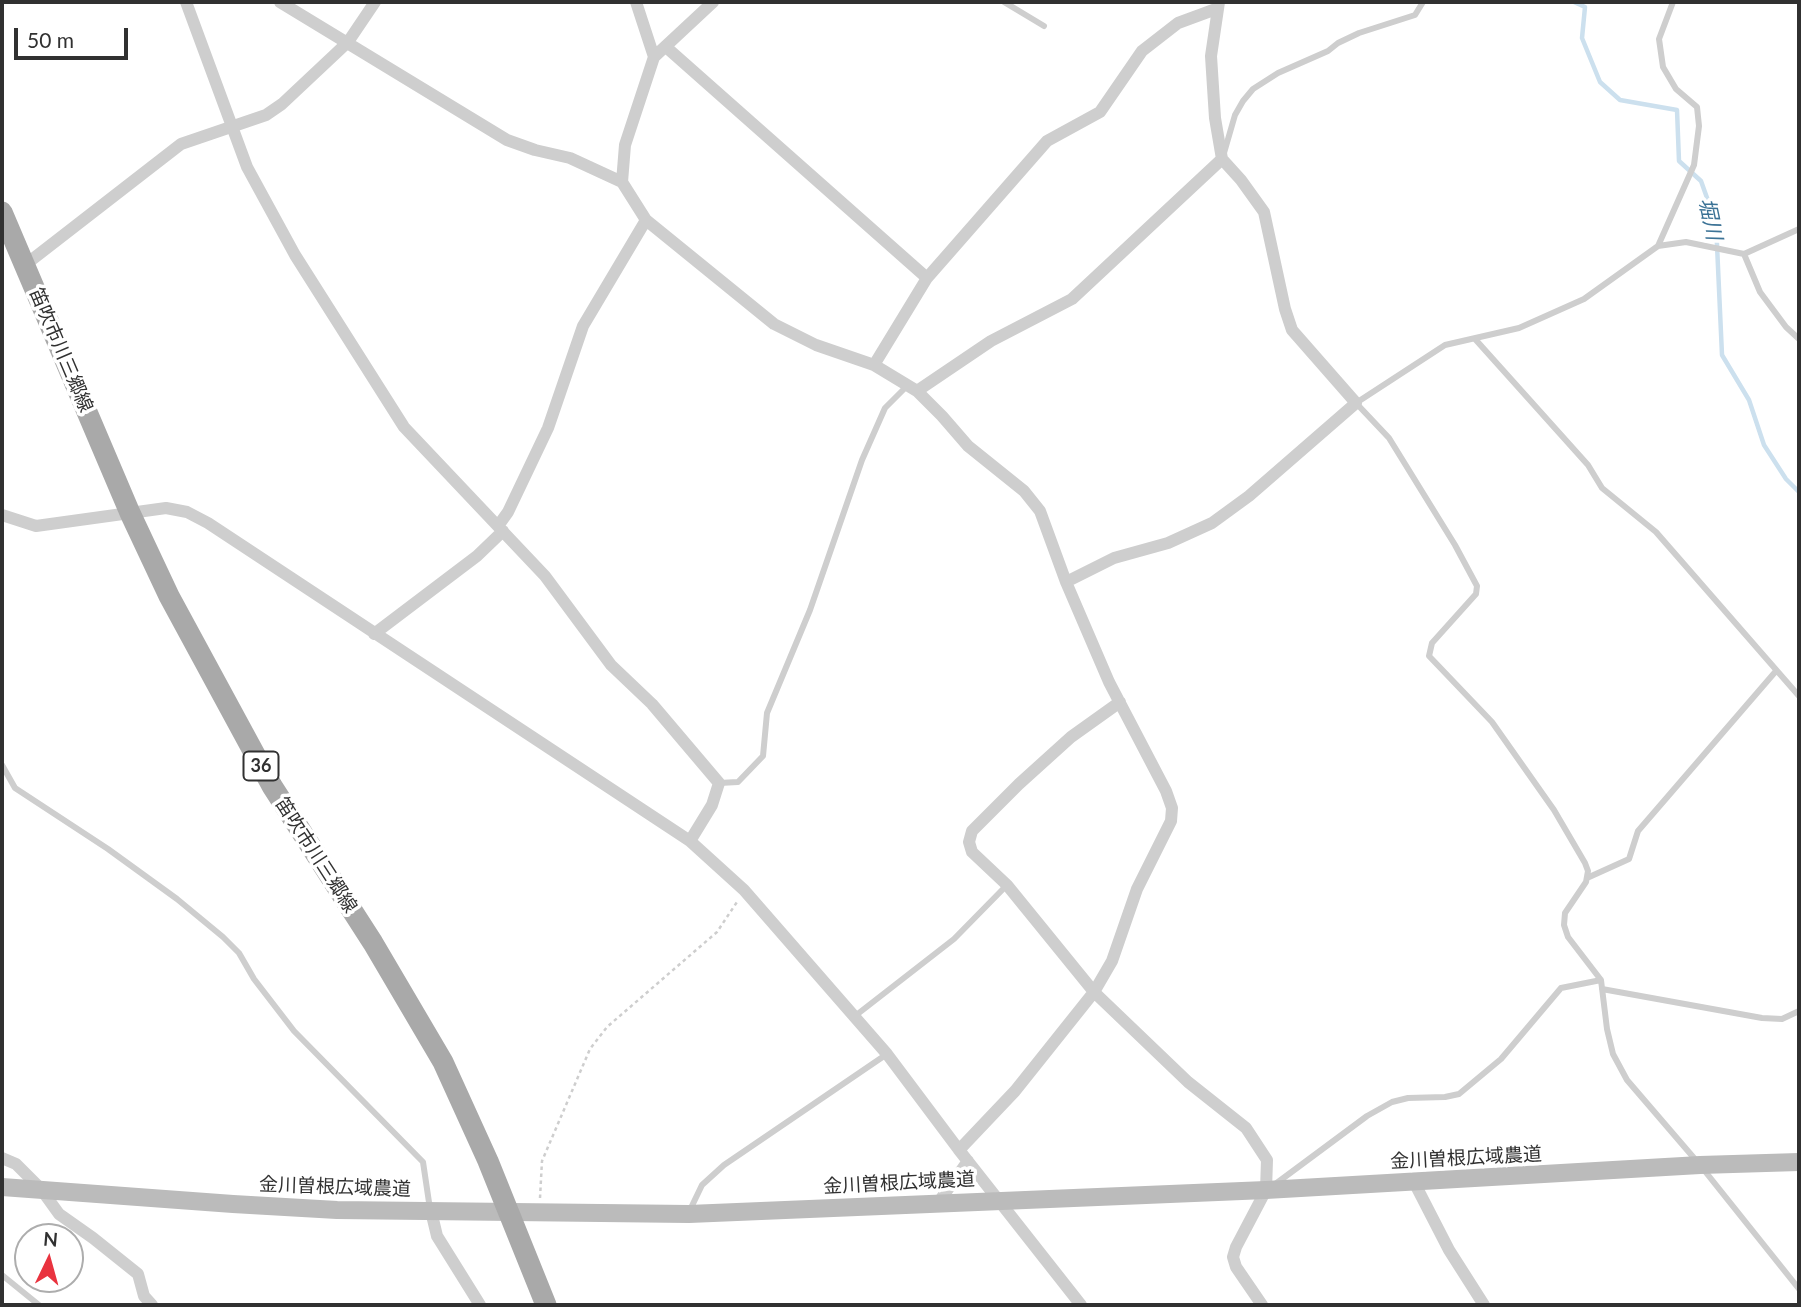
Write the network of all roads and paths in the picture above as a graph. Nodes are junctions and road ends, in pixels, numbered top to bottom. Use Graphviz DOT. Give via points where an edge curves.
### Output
graph roads {
  1 [pos="186,2"];
  2 [pos="280,2"];
  3 [pos="375,2"];
  4 [pos="635,2"];
  5 [pos="713,2"];
  6 [pos="1004,2"];
  7 [pos="1423,2"];
  8 [pos="1673,2"];
  9 [pos="1217,5"];
  10 [pos="1044,26"];
  11 [pos="348,42"];
  12 [pos="666,47"];
  13 [pos="653,57"];
  14 [pos="233,126"];
  15 [pos="1223,159"];
  16 [pos="622,182"];
  17 [pos="2,212"];
  18 [pos="646,220"];
  19 [pos="1799,229"];
  20 [pos="1658,246"];
  21 [pos="1744,254"];
  22 [pos="25,265"];
  23 [pos="927,278"];
  24 [pos="1799,339"];
  25 [pos="1475,340"];
  26 [pos="874,365"];
  27 [pos="913,388"];
  28 [pos="1356,403"];
  29 [pos="130,513"];
  30 [pos="2,515"];
  31 [pos="500,528"];
  32 [pos="1066,582"];
  33 [pos="374,634"];
  34 [pos="1776,671"];
  35 [pos="1799,696"];
  36 [pos="1120,702"];
  37 [pos="2,765"];
  38 [pos="719,783"];
  39 [pos="690,841"];
  40 [pos="1587,878"];
  41 [pos="1007,885"];
  42 [pos="744,890"];
  43 [pos="1601,981"];
  44 [pos="1602,989"];
  45 [pos="1094,992"];
  46 [pos="1799,1012"];
  47 [pos="855,1016"];
  48 [pos="887,1054"];
  49 [pos="959,1150"];
  50 [pos="2,1158"];
  51 [pos="968,1161"];
  52 [pos="1799,1162"];
  53 [pos="1700,1165"];
  54 [pos="1414,1182"];
  55 [pos="2,1187"];
  56 [pos="41,1189"];
  57 [pos="1266,1190"];
  58 [pos="998,1200"];
  59 [pos="938,1203"];
  60 [pos="509,1210"];
  61 [pos="430,1211"];
  62 [pos="538,1212"];
  63 [pos="689,1214"];
  64 [pos="2,1275"];
  65 [pos="1799,1289"];
  66 [pos="39,1305"];
  67 [pos="152,1305"];
  68 [pos="480,1305"];
  69 [pos="546,1305"];
  70 [pos="1081,1305"];
  71 [pos="1262,1305"];
  72 [pos="1484,1305"];
  1 -- 14 [label="street"];
  2 -- 11 [label="street"];
  3 -- 11 [label="street"];
  4 -- 13 [label="street"];
  5 -- 12 [label="street"];
  6 -- 10 [label="lane"];
  7 -- 15 [label="lane" via="1415,15 1359,33 1253,89 1235,115"];
  8 -- 20 [label="lane" via="1659,39 1662,66 1676,89 1697,107 1699,126 1694,165"];
  9 -- 15 [label="street" via="1211,56"];
  9 -- 23 [label="street" via="1178,23 1142,51 1100,112 1047,141"];
  11 -- 14 [label="street" via="282,104"];
  11 -- 16 [label="street" via="506,140 570,158"];
  12 -- 13 [label="street"];
  12 -- 23 [label="street"];
  13 -- 16 [label="street" via="625,145"];
  14 -- 22 [label="street" via="181,144"];
  14 -- 31 [label="street" via="247,167 295,255 404,427"];
  15 -- 27 [label="street" via="1072,299"];
  15 -- 28 [label="street" via="1264,212 1292,330"];
  16 -- 18 [label="street"];
  17 -- 22 [label="main road, 笛吹市川三郷線 / 36"];
  18 -- 26 [label="street" via="774,324"];
  18 -- 31 [label="street" via="583,326 548,428"];
  19 -- 21 [label="lane"];
  20 -- 21 [label="lane" via="1686,242"];
  20 -- 25 [label="lane" via="1584,299 1519,328"];
  21 -- 24 [label="lane" via="1760,292"];
  22 -- 29 [label="main road, 笛吹市川三郷線 / 36"];
  23 -- 26 [label="street"];
  25 -- 28 [label="lane" via="1445,345"];
  25 -- 34 [label="lane" via="1588,465 1602,488 1656,532"];
  26 -- 27 [label="street"];
  27 -- 32 [label="street" via="1040,511"];
  27 -- 38 [label="lane" via="885,408 862,460 810,610 767,713 763,756 738,782"];
  28 -- 32 [label="street" via="1212,523 1168,543 1114,558"];
  28 -- 40 [label="lane" via="1389,438 1477,586 1476,594 1432,643 1429,656 1492,722 1554,810 1586,863"];
  29 -- 30 [label="street" via="36,526"];
  29 -- 33 [label="street" via="166,508 187,512"];
  29 -- 60 [label="main road, 笛吹市川三郷線 / 36" via="200,656 272,786 443,1062"];
  31 -- 33 [label="street" via="477,556"];
  31 -- 38 [label="street" via="545,576 611,665 652,704"];
  32 -- 36 [label="street"];
  33 -- 39 [label="street"];
  34 -- 35 [label="lane"];
  34 -- 40 [label="lane" via="1638,831 1629,859"];
  36 -- 41 [label="street" via="1071,737 972,831 972,852"];
  36 -- 45 [label="street" via="1166,791 1171,821 1138,889 1112,961"];
  37 -- 61 [label="lane" via="15,788 167,891 231,945 294,1031 423,1162"];
  38 -- 39 [label="street" via="712,805"];
  39 -- 42 [label="street"];
  40 -- 43 [label="lane" via="1565,913 1564,925"];
  41 -- 45 [label="street"];
  41 -- 47 [label="lane" via="954,939"];
  42 -- 47 [label="street"];
  42 -- 62 [label="path" via="717,932 607,1027 590,1049 542,1161"];
  43 -- 44 [label="lane"];
  43 -- 57 [label="lane" via="1562,988 1501,1059 1459,1094 1392,1102"];
  44 -- 46 [label="lane" via="1762,1018 1782,1019"];
  44 -- 53 [label="lane" via="1613,1054 1627,1080"];
  45 -- 49 [label="street" via="1015,1091"];
  45 -- 57 [label="street" via="1188,1082 1246,1128 1268,1160"];
  47 -- 48 [label="street"];
  48 -- 49 [label="street"];
  48 -- 63 [label="lane" via="724,1165 702,1185"];
  49 -- 51 [label="street"];
  50 -- 56 [label="street" via="16,1164"];
  51 -- 58 [label="street"];
  51 -- 59 [label="street"];
  52 -- 53 [label="street, 金川曽根広域農道"];
  53 -- 54 [label="street, 金川曽根広域農道"];
  53 -- 65 [label="lane"];
  54 -- 57 [label="street, 金川曽根広域農道"];
  54 -- 72 [label="street"];
  55 -- 56 [label="street, 金川曽根広域農道"];
  56 -- 61 [label="street, 金川曽根広域農道" via="233,1205"];
  56 -- 67 [label="street" via="59,1214 138,1274 144,1296"];
  57 -- 58 [label="street, 金川曽根広域農道"];
  57 -- 71 [label="street" via="1233,1257"];
  58 -- 59 [label="street, 金川曽根広域農道"];
  58 -- 70 [label="street"];
  59 -- 63 [label="street, 金川曽根広域農道"];
  60 -- 61 [label="street, 金川曽根広域農道"];
  60 -- 62 [label="street, 金川曽根広域農道"];
  60 -- 69 [label="main road, 笛吹市川三郷線 / 36"];
  61 -- 68 [label="street" via="438,1236"];
  62 -- 63 [label="street, 金川曽根広域農道"];
  64 -- 66 [label="lane"];
}
